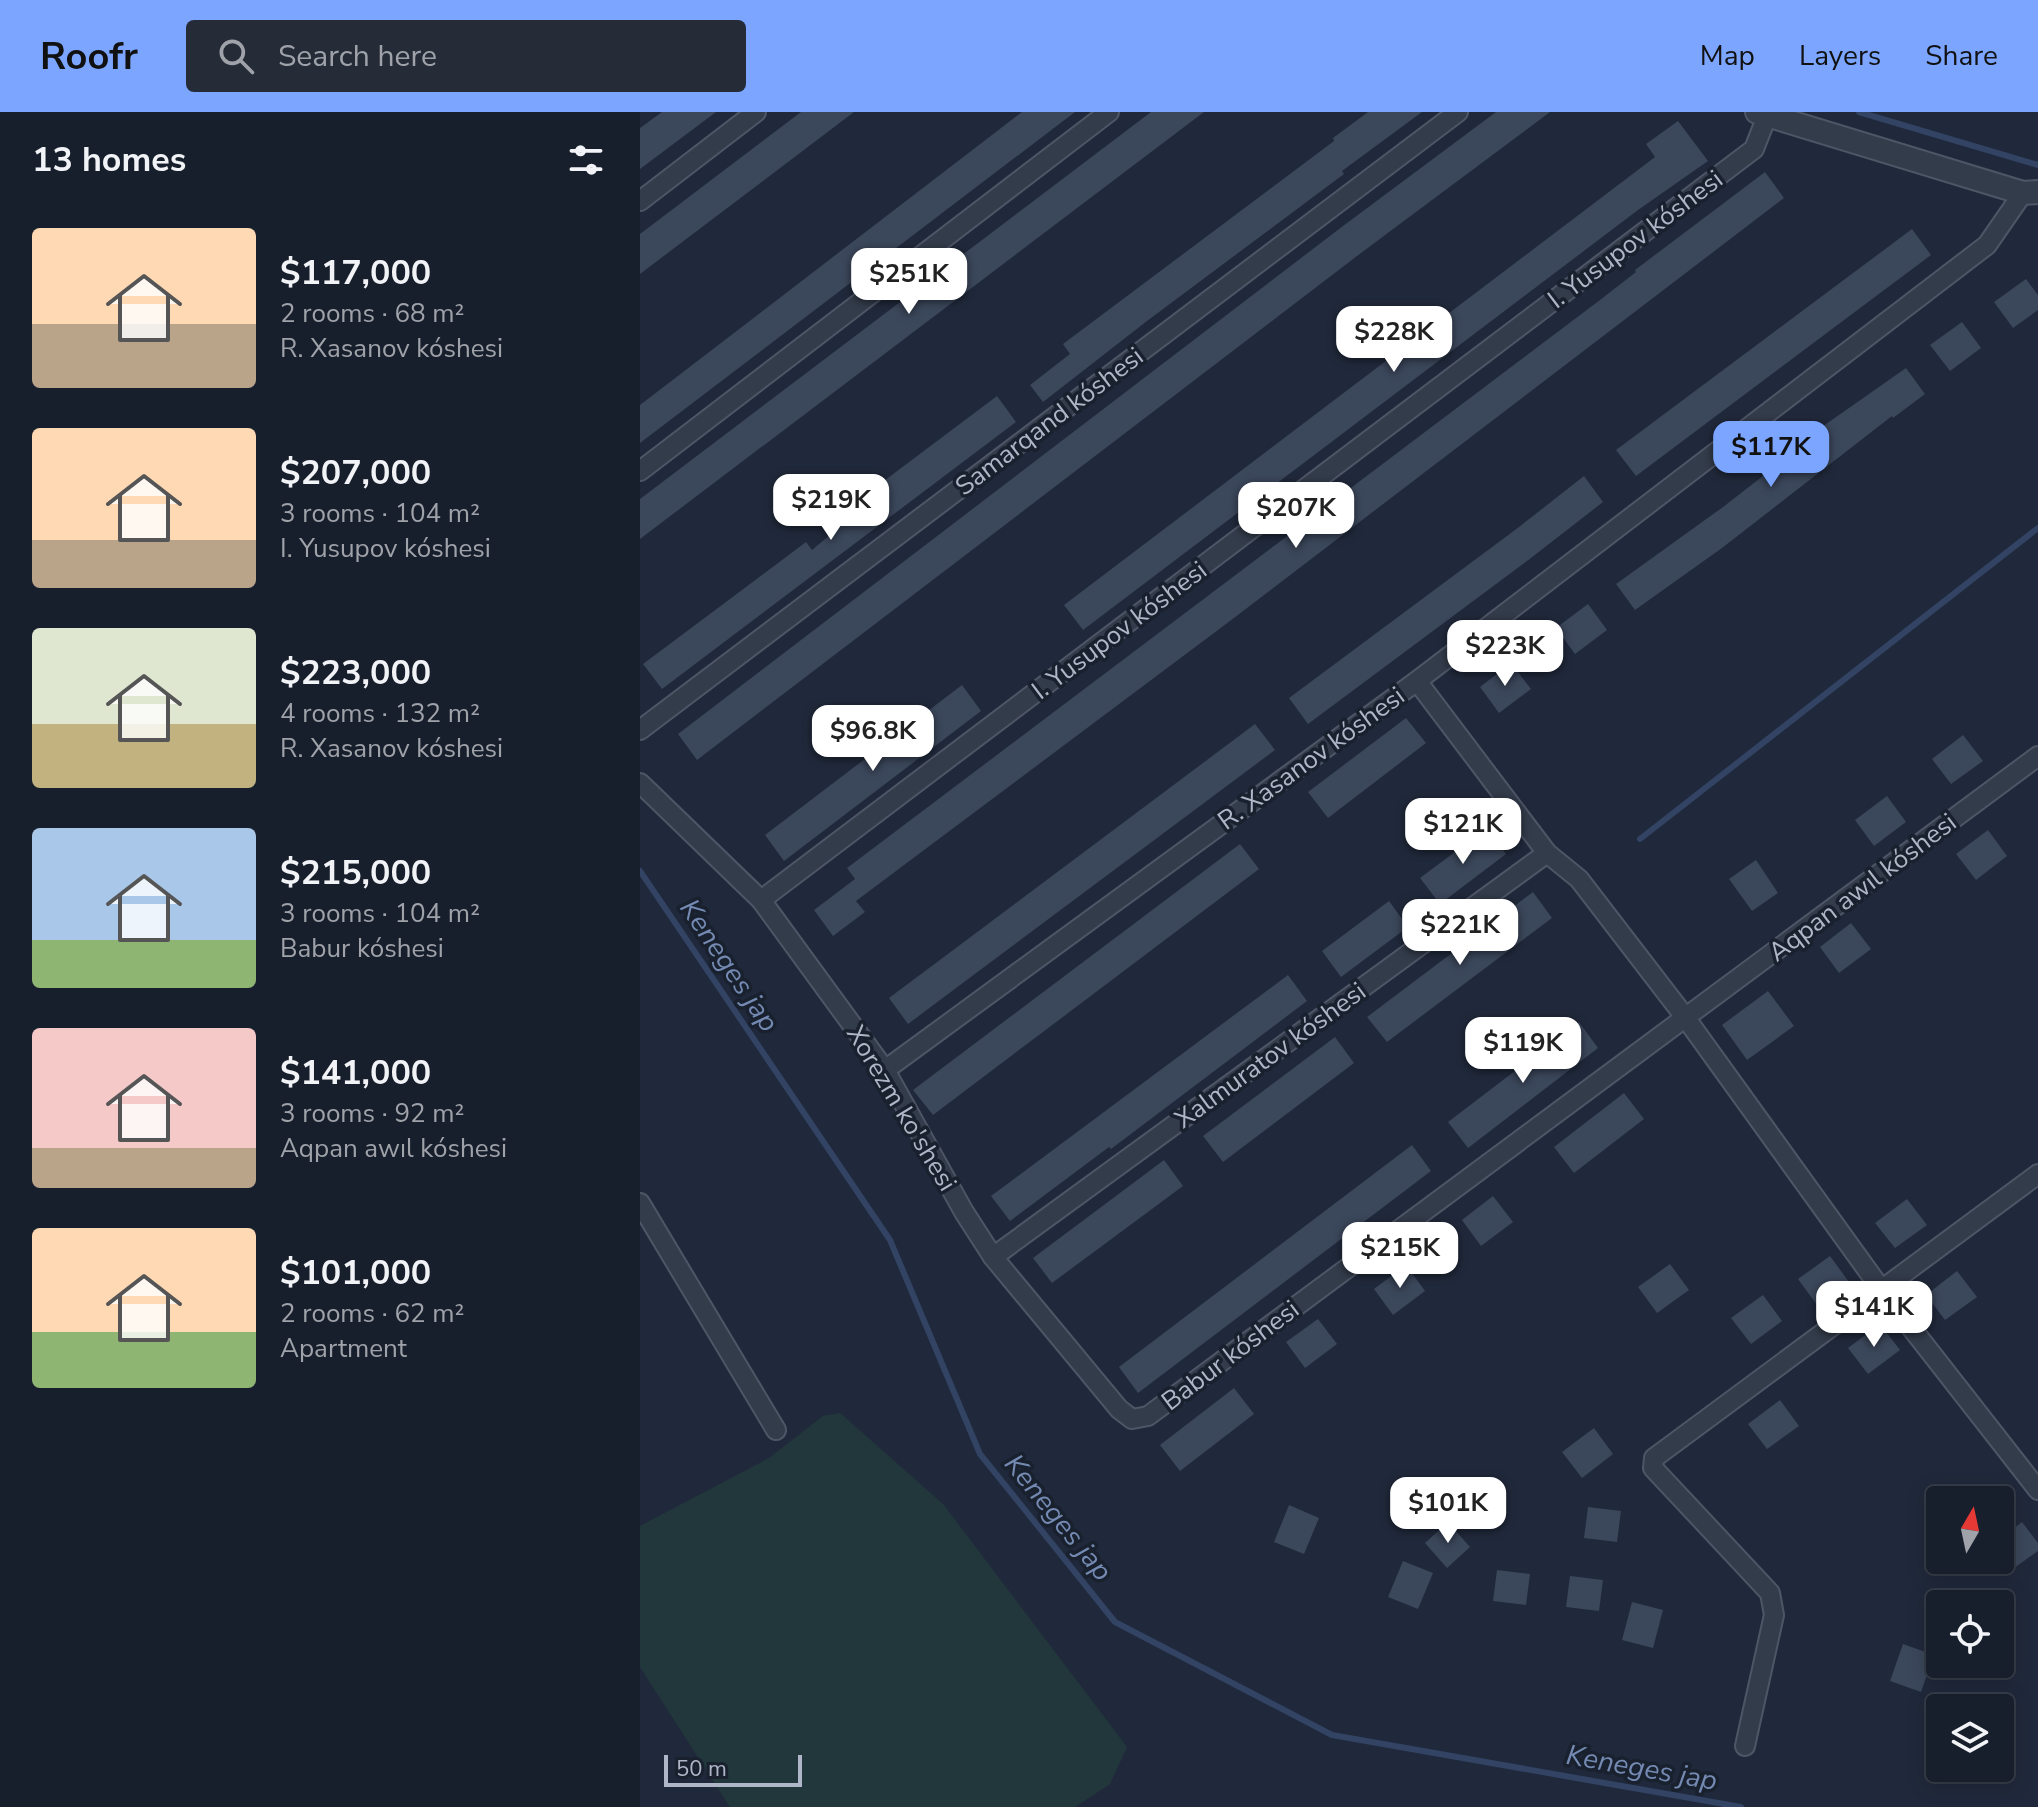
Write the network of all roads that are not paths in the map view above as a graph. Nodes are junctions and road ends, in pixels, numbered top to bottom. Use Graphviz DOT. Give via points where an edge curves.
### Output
graph roads {
  1 [pos="756,112"];
  2 [pos="1109,112"];
  3 [pos="1458,112"];
  4 [pos="1762,114"];
  5 [pos="2030,192"];
  6 [pos="640,201"];
  7 [pos="640,471"];
  8 [pos="1417,681"];
  9 [pos="640,730"];
  10 [pos="2038,756"];
  11 [pos="640,783"];
  12 [pos="1547,853"];
  13 [pos="761,900"];
  14 [pos="1685,1017"];
  15 [pos="885,1070"];
  16 [pos="2038,1174"];
  17 [pos="641,1208"];
  18 [pos="993,1257"];
  19 [pos="1881,1289"];
  20 [pos="1119,1409"];
  21 [pos="776,1430"];
  22 [pos="2038,1490"];
  23 [pos="1745,1746"];
  1 -- 6 [label="street"];
  2 -- 7 [label="street"];
  3 -- 9 [label="street, Samarqand kóshesi"];
  4 -- 5 [label="street"];
  4 -- 13 [label="street, I. Yusupov kóshesi" via="1754,149"];
  5 -- 8 [label="street, R. Xasanov kóshesi" via="1987,245"];
  8 -- 12 [label="street"];
  8 -- 15 [label="street, R. Xasanov kóshesi"];
  10 -- 14 [label="street, Aqpan awıl kóshesi"];
  11 -- 13 [label="street, Xorezm ko'shesi"];
  12 -- 14 [label="street" via="1579,879"];
  12 -- 18 [label="street, Xalmuratov kóshesi"];
  13 -- 15 [label="street, Xorezm ko'shesi"];
  14 -- 19 [label="street"];
  14 -- 20 [label="street, Babur kóshesi" via="1148,1416 1132,1419"];
  15 -- 18 [label="street, Xorezm ko'shesi"];
  16 -- 19 [label="street"];
  17 -- 21 [label="street"];
  18 -- 20 [label="street, Xorezm ko'shesi"];
  19 -- 22 [label="street"];
  19 -- 23 [label="street" via="1654,1458 1653,1468 1770,1593 1774,1615"];
}
